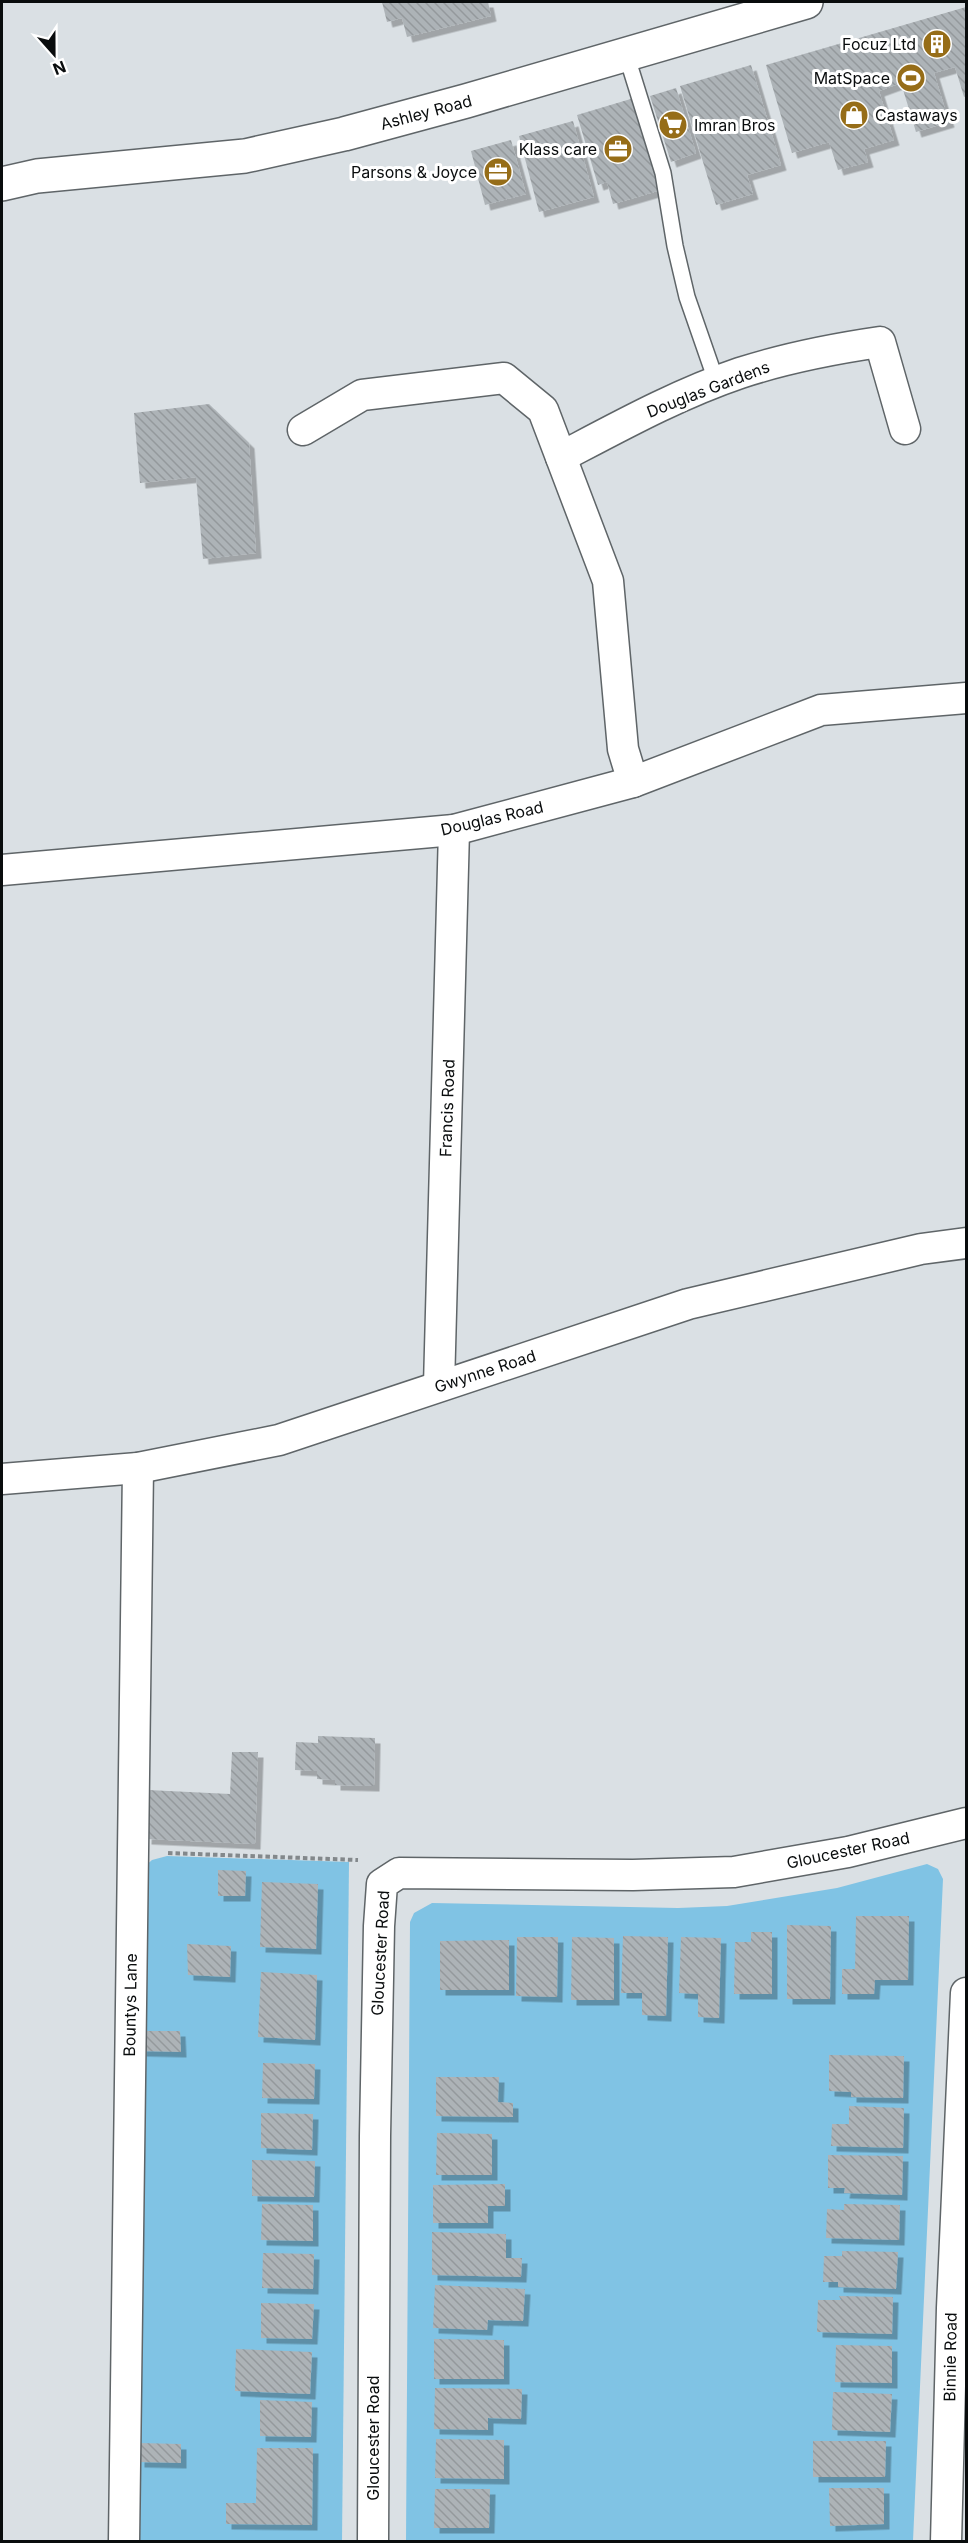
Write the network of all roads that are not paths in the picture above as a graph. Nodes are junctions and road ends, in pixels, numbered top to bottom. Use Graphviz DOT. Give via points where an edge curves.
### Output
graph roads {
  1 [pos="806,2"];
  2 [pos="626,54"];
  3 [pos="2,172"];
  4 [pos="37,176"];
  5 [pos="2,184"];
  6 [pos="712,369"];
  7 [pos="904,429"];
  8 [pos="303,430"];
  9 [pos="561,457"];
  10 [pos="966,699"];
  11 [pos="633,782"];
  12 [pos="454,830"];
  13 [pos="2,870"];
  14 [pos="966,1243"];
  15 [pos="439,1386"];
  16 [pos="138,1468"];
  17 [pos="2,1479"];
  18 [pos="966,1823"];
  19 [pos="966,1993"];
  20 [pos="124,2541"];
  21 [pos="373,2541"];
  22 [pos="946,2541"];
  1 -- 2 [label="main road, Ashley Road"];
  2 -- 4 [label="main road, Ashley Road" via="344,134 245,156"];
  2 -- 6 [label="lane" via="663,173 687,297"];
  3 -- 4 [label="main road, Ashley Road"];
  4 -- 5 [label="main road, Ashley Road"];
  7 -- 9 [label="street, Douglas Gardens" via="880,342 809,353 740,373 662,404"];
  8 -- 9 [label="street" via="362,395 504,378 543,410"];
  9 -- 11 [label="street" via="608,580 623,748"];
  10 -- 11 [label="street, Douglas Road" via="821,710"];
  11 -- 12 [label="street, Douglas Road"];
  12 -- 13 [label="street, Douglas Road"];
  12 -- 15 [label="street, Francis Road"];
  14 -- 15 [label="street, Gwynne Road" via="921,1249 688,1304"];
  15 -- 16 [label="street, Gwynne Road" via="279,1440"];
  16 -- 17 [label="street, Gwynne Road"];
  16 -- 20 [label="street, Bountys Lane"];
  18 -- 21 [label="street, Gloucester Road" via="848,1852 734,1872 399,1873 382,1884 375,2124"];
  19 -- 22 [label="street, Binnie Road"];
}
